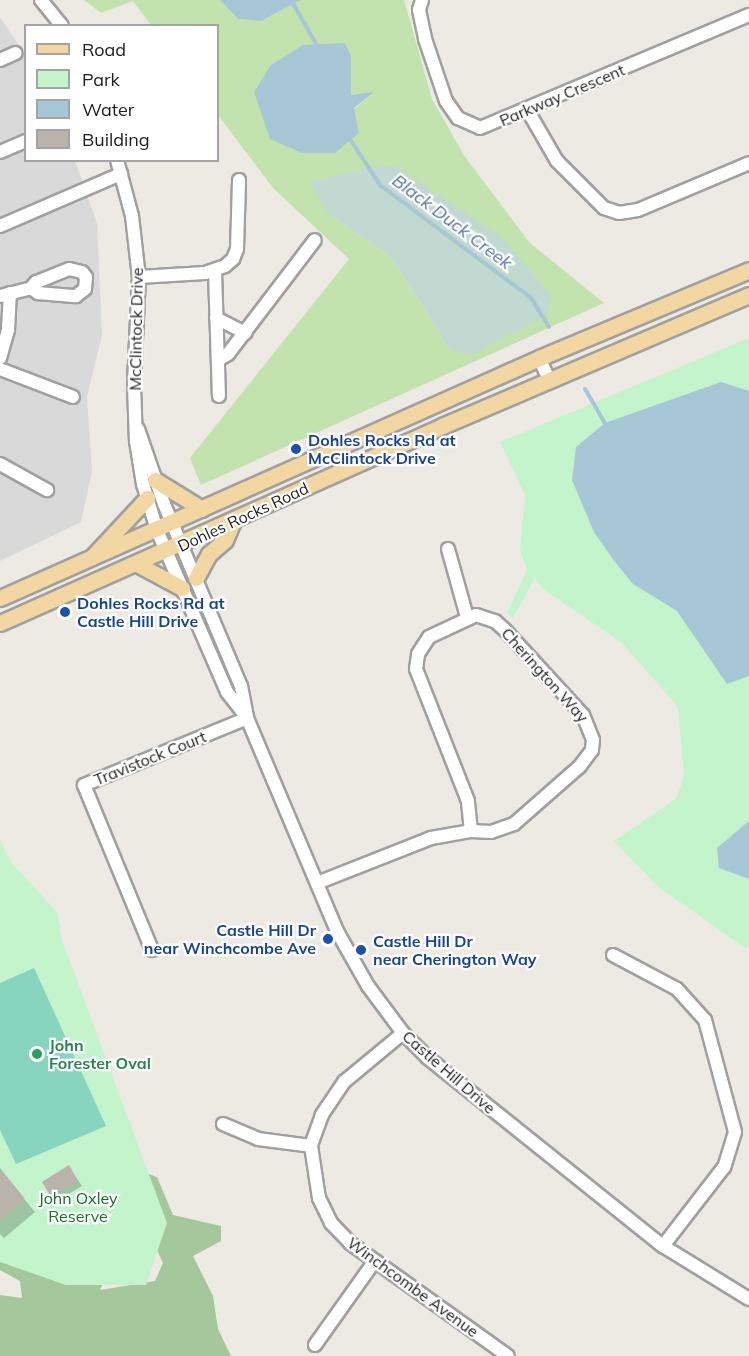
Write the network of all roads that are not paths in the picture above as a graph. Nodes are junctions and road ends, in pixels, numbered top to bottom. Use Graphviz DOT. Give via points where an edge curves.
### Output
graph roads {
  1 [pos="41,0"];
  2 [pos="422,0"];
  3 [pos="749,15"];
  4 [pos="60,24"];
  5 [pos="16,53"];
  6 [pos="0,60"];
  7 [pos="528,111"];
  8 [pos="24,142"];
  9 [pos="0,152"];
  10 [pos="118,162"];
  11 [pos="749,163"];
  12 [pos="121,174"];
  13 [pos="239,180"];
  14 [pos="0,226"];
  15 [pos="315,240"];
  16 [pos="749,270"];
  17 [pos="215,271"];
  18 [pos="139,277"];
  19 [pos="32,288"];
  20 [pos="5,294"];
  21 [pos="749,295"];
  22 [pos="216,318"];
  23 [pos="245,333"];
  24 [pos="0,358"];
  25 [pos="539,358"];
  26 [pos="218,360"];
  27 [pos="0,369"];
  28 [pos="549,380"];
  29 [pos="219,396"];
  30 [pos="73,397"];
  31 [pos="138,429"];
  32 [pos="0,464"];
  33 [pos="155,480"];
  34 [pos="47,490"];
  35 [pos="147,498"];
  36 [pos="202,509"];
  37 [pos="234,521"];
  38 [pos="172,523"];
  39 [pos="157,530"];
  40 [pos="181,545"];
  41 [pos="448,549"];
  42 [pos="166,552"];
  43 [pos="90,559"];
  44 [pos="137,564"];
  45 [pos="196,578"];
  46 [pos="182,588"];
  47 [pos="0,598"];
  48 [pos="467,617"];
  49 [pos="0,623"];
  50 [pos="247,718"];
  51 [pos="471,831"];
  52 [pos="317,883"];
  53 [pos="152,950"];
  54 [pos="613,956"];
  55 [pos="403,1033"];
  56 [pos="223,1124"];
  57 [pos="311,1146"];
  58 [pos="663,1246"];
  59 [pos="374,1262"];
  60 [pos="749,1299"];
  61 [pos="315,1345"];
  62 [pos="508,1356"];
  1 -- 4 [label="street"];
  2 -- 7 [label="street, Parkway Crescent" via="419,10 431,61 452,113 465,124 480,128"];
  3 -- 7 [label="street, Parkway Crescent"];
  5 -- 6 [label="street"];
  7 -- 11 [label="street" via="557,161 604,208 619,213 638,210"];
  8 -- 9 [label="street"];
  10 -- 12 [label="street, McClintock Drive"];
  12 -- 14 [label="street"];
  12 -- 18 [label="street, McClintock Drive" via="132,216"];
  13 -- 17 [label="street" via="237,249 233,259"];
  15 -- 23 [label="street"];
  16 -- 25 [label="main road, Dohles Rocks Road"];
  17 -- 18 [label="street"];
  17 -- 22 [label="street"];
  18 -- 31 [label="street, McClintock Drive" via="134,385"];
  19 -- 20 [label="street"];
  20 -- 24 [label="street" via="9,321"];
  21 -- 28 [label="main road, Dohles Rocks Road"];
  22 -- 23 [label="street"];
  22 -- 26 [label="street"];
  23 -- 26 [label="street" via="225,358"];
  25 -- 28 [label="street"];
  25 -- 36 [label="main road, Dohles Rocks Road"];
  26 -- 29 [label="street"];
  27 -- 30 [label="street"];
  28 -- 37 [label="main road, Dohles Rocks Road"];
  31 -- 33 [label="street, McClintock Drive"];
  31 -- 35 [label="street, McClintock Drive" via="136,441"];
  32 -- 34 [label="street"];
  33 -- 36 [label="main road"];
  33 -- 38 [label="street, McClintock Drive"];
  35 -- 39 [label="street, McClintock Drive"];
  35 -- 43 [label="main road"];
  36 -- 38 [label="main road, Dohles Rocks Road"];
  37 -- 40 [label="main road, Dohles Rocks Road"];
  37 -- 45 [label="main road" via="225,540 209,554"];
  38 -- 39 [label="main road, Dohles Rocks Road"];
  38 -- 40 [label="street, McClintock Drive"];
  39 -- 42 [label="street, McClintock Drive"];
  39 -- 43 [label="main road, Dohles Rocks Road"];
  40 -- 42 [label="main road, Dohles Rocks Road"];
  40 -- 45 [label="street, Castle Hill Drive"];
  41 -- 48 [label="street"];
  42 -- 44 [label="main road, Dohles Rocks Road"];
  42 -- 46 [label="street, Castle Hill Drive"];
  43 -- 47 [label="main road, Dohles Rocks Road"];
  44 -- 46 [label="main road"];
  44 -- 49 [label="main road, Dohles Rocks Road"];
  45 -- 50 [label="street, Castle Hill Drive" via="241,686"];
  46 -- 50 [label="street, Castle Hill Drive" via="226,692"];
  48 -- 51 [label="street" via="429,637 418,654 416,669 468,801"];
  48 -- 51 [label="street, Cherington Way" via="484,616 505,630 583,715 593,740 592,750 579,767 514,824 491,832"];
  50 -- 52 [label="street, Castle Hill Drive"];
  50 -- 53 [label="street, Travistock Court" via="84,785"];
  51 -- 52 [label="street, Cherington Way" via="431,838"];
  52 -- 55 [label="street, Castle Hill Drive" via="355,965"];
  54 -- 58 [label="street" via="677,988 705,1020 735,1132 724,1167"];
  55 -- 57 [label="street, Winchcombe Avenue" via="338,1089 322,1115"];
  55 -- 58 [label="street, Castle Hill Drive" via="428,1058"];
  56 -- 57 [label="street" via="258,1139"];
  57 -- 59 [label="street, Winchcombe Avenue" via="319,1198 331,1223"];
  58 -- 60 [label="street, Castle Hill Drive"];
  59 -- 61 [label="street"];
  59 -- 62 [label="street, Winchcombe Avenue"];
}
